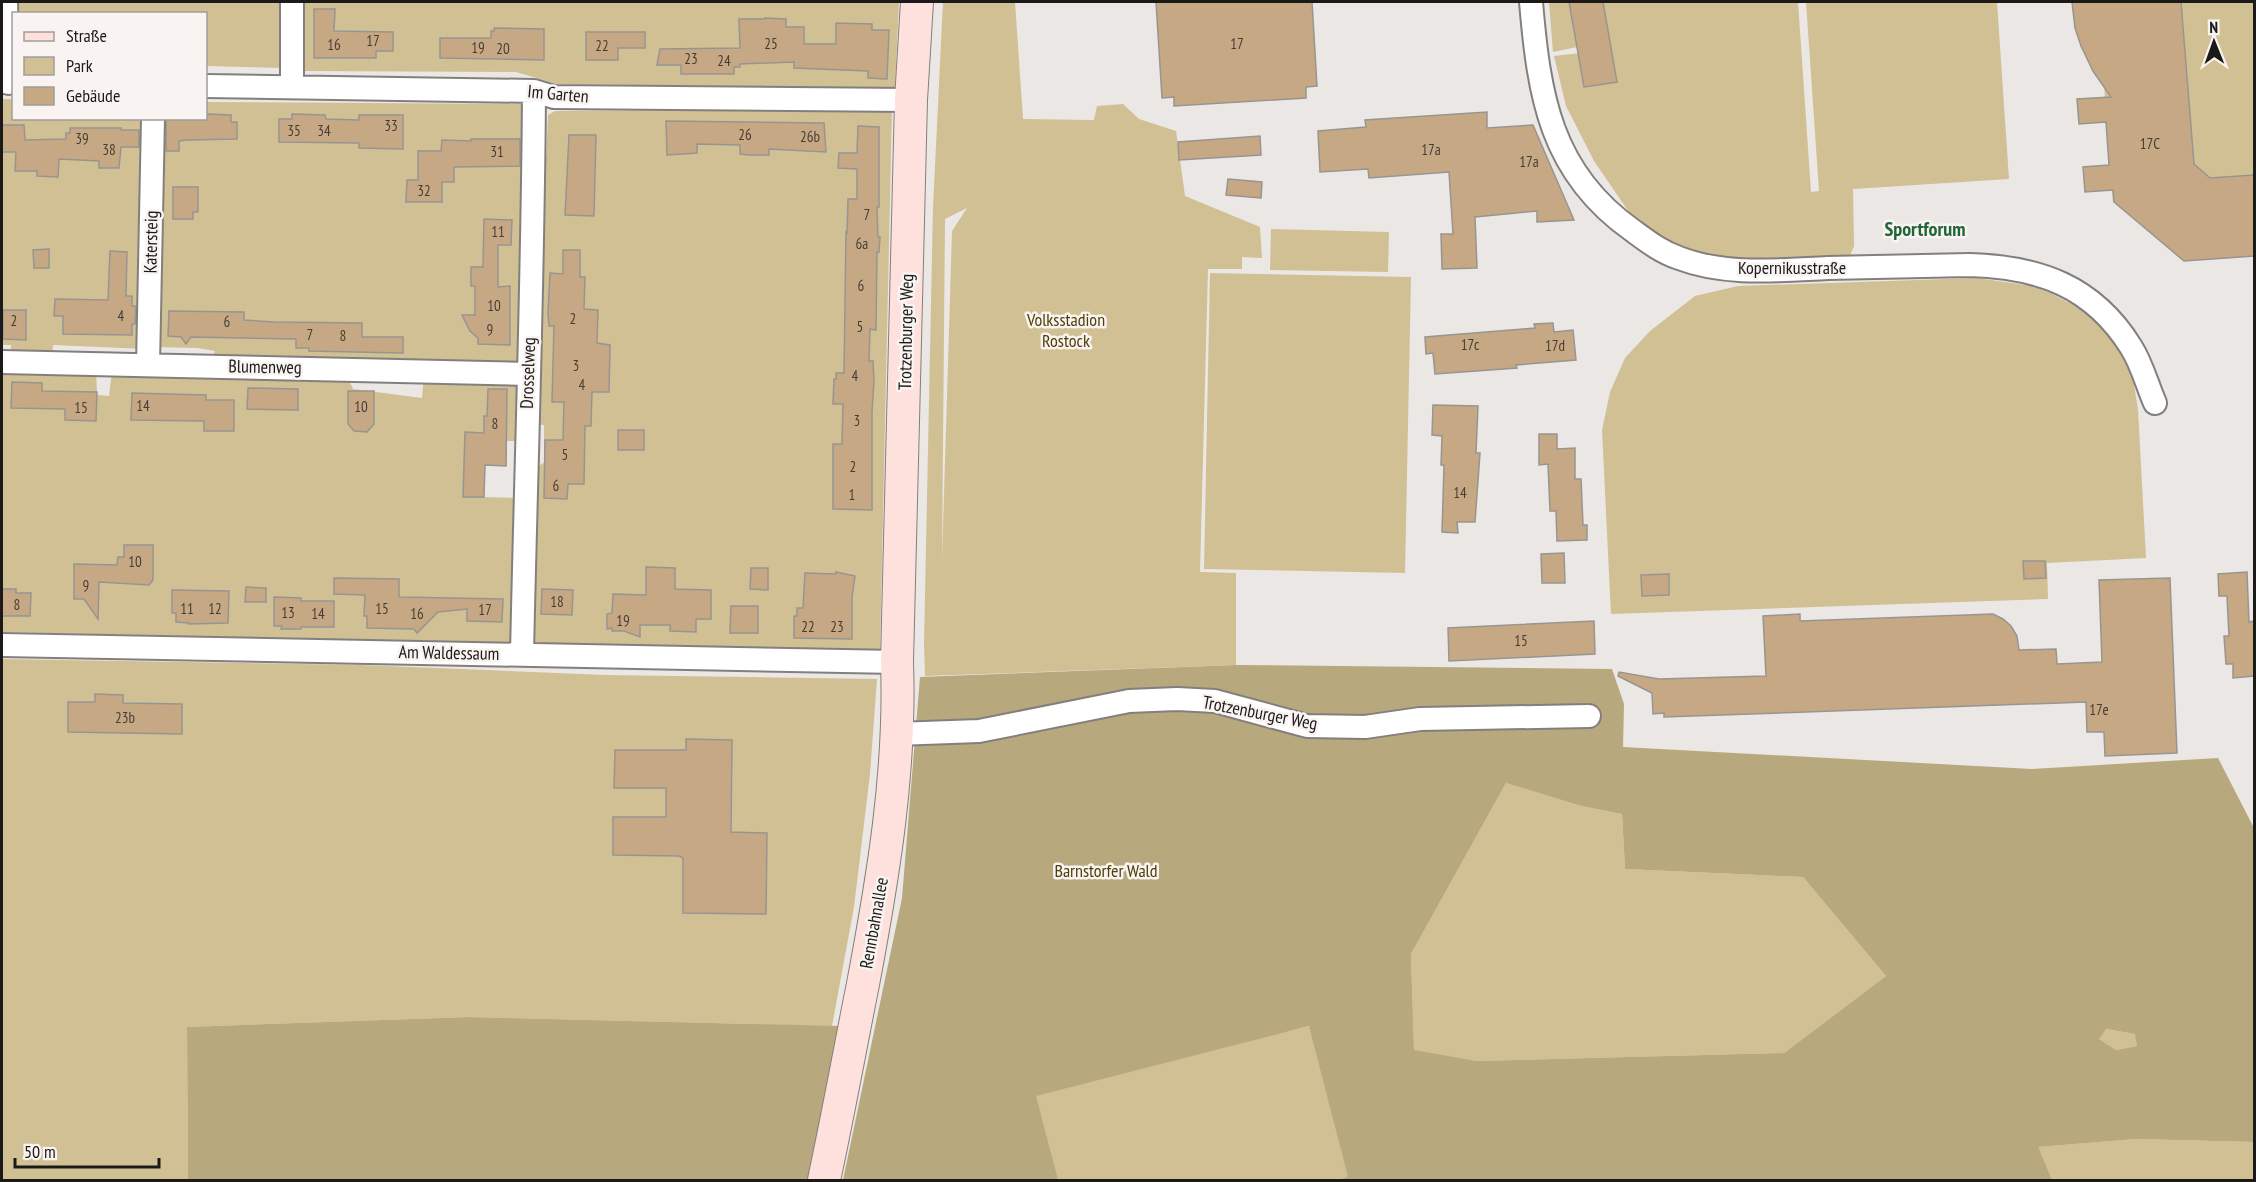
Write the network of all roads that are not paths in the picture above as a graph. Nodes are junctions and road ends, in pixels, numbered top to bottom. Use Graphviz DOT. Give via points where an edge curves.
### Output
graph roads {
  1 [pos="6,2"];
  2 [pos="292,2"];
  3 [pos="917,2"];
  4 [pos="1531,2"];
  5 [pos="8,83"];
  6 [pos="207,86"];
  7 [pos="292,87"];
  8 [pos="534,91"];
  9 [pos="911,100"];
  10 [pos="153,120"];
  11 [pos="2,362"];
  12 [pos="148,365"];
  13 [pos="528,374"];
  14 [pos="2155,403"];
  15 [pos="2,645"];
  16 [pos="522,654"];
  17 [pos="891,662"];
  18 [pos="1589,716"];
  19 [pos="896,734"];
  20 [pos="824,1180"];
  1 -- 5 [label="street"];
  2 -- 7 [label="street"];
  3 -- 9 [label="street, Trotzenburger Weg"];
  4 -- 14 [label="street, Kopernikusstraße" via="1542,91 1561,149 1580,179 1613,217 1657,248 1680,259 1754,271 1997,266 2026,270 2070,286 2102,310 2132,348"];
  6 -- 7 [label="street, Im Garten"];
  7 -- 8 [label="street, Im Garten"];
  8 -- 9 [label="street, Im Garten" via="554,97"];
  8 -- 13 [label="street, Drosselweg"];
  9 -- 17 [label="street, Trotzenburger Weg"];
  10 -- 12 [label="street, Katersteig"];
  11 -- 12 [label="street, Blumenweg"];
  12 -- 13 [label="street, Blumenweg"];
  13 -- 16 [label="street, Drosselweg"];
  15 -- 16 [label="street, Am Waldessaum"];
  16 -- 17 [label="street, Am Waldessaum"];
  17 -- 19 [label="street, Rennbahnallee"];
  18 -- 19 [label="street, Trotzenburger Weg" via="1420,719 1365,727 1307,726 1215,701 1178,699 1129,701 979,731"];
  19 -- 20 [label="street, Rennbahnallee" via="882,882"];
}
